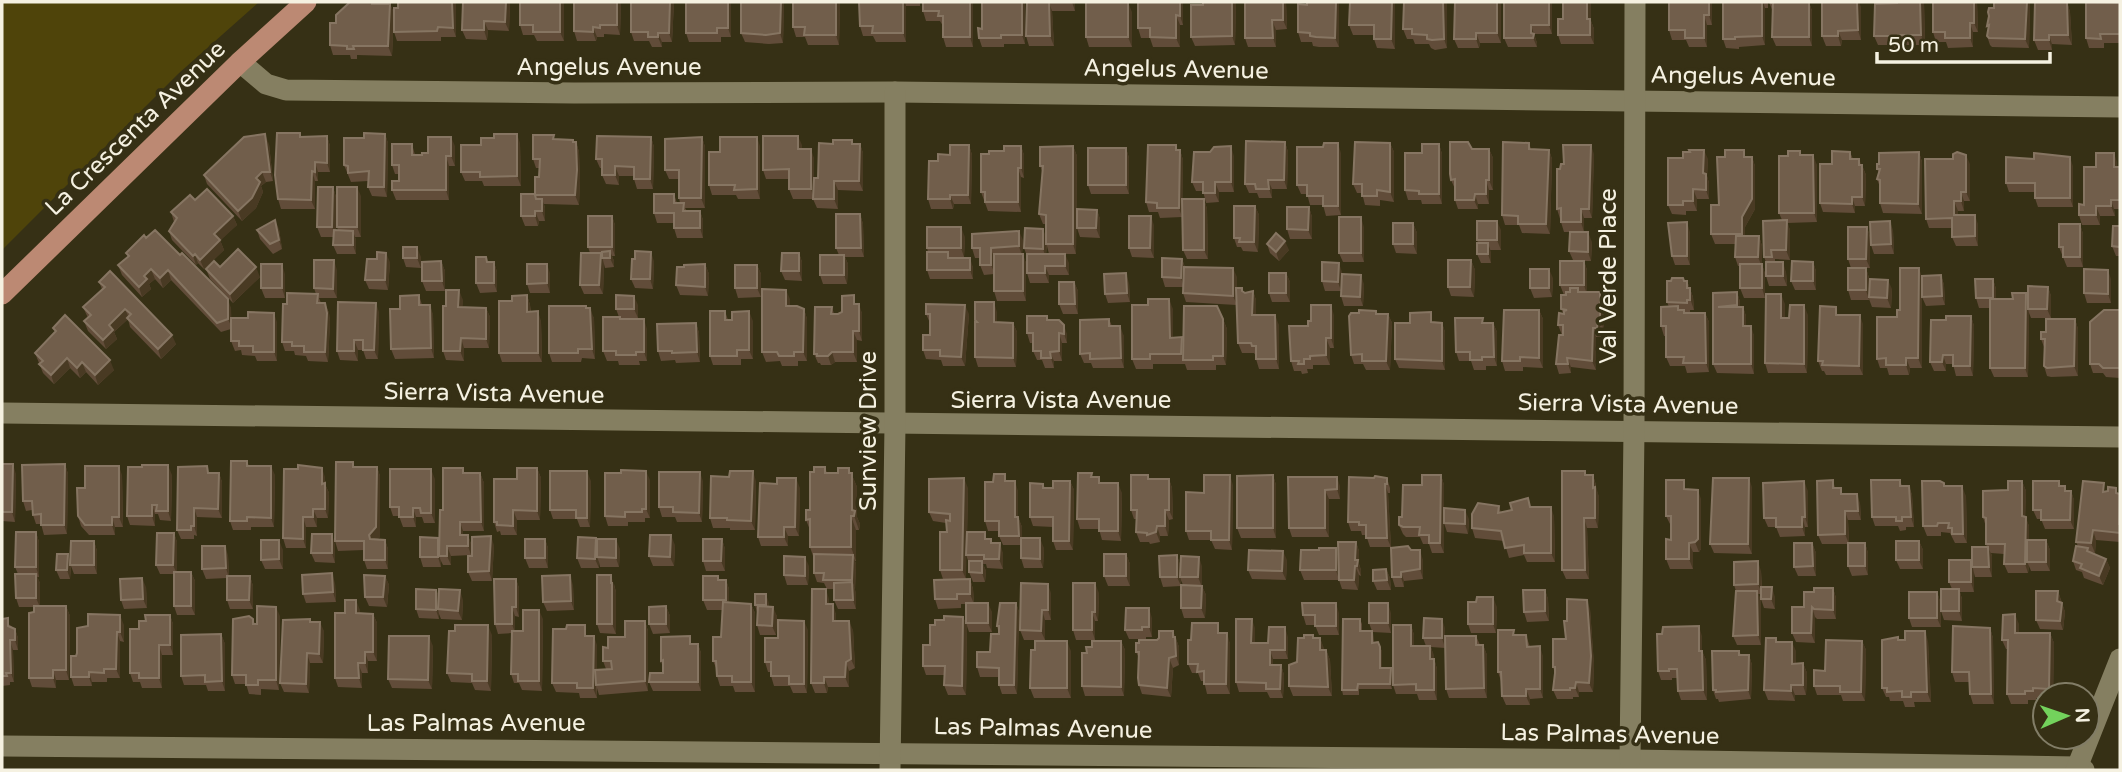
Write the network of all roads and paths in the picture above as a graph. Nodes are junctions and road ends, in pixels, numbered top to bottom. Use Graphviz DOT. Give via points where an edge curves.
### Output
graph roads {
  1 [pos="306,2"];
  2 [pos="1634,2"];
  3 [pos="240,62"];
  4 [pos="895,92"];
  5 [pos="1633,101"];
  6 [pos="2120,107"];
  7 [pos="2,294"];
  8 [pos="5,412"];
  9 [pos="895,425"];
  10 [pos="1634,430"];
  11 [pos="2120,437"];
  12 [pos="2120,659"];
  13 [pos="2,746"];
  14 [pos="1630,760"];
  15 [pos="890,761"];
  16 [pos="2079,769"];
  1 -- 3 [label="main road, La Crescenta Avenue"];
  2 -- 5 [label="street, Val Verde Place"];
  3 -- 4 [label="street, Angelus Avenue" via="266,84 286,90"];
  3 -- 7 [label="main road, La Crescenta Avenue"];
  4 -- 5 [label="street, Angelus Avenue"];
  4 -- 9 [label="street, Sunview Drive"];
  5 -- 6 [label="street, Angelus Avenue"];
  5 -- 10 [label="street, Val Verde Place"];
  8 -- 9 [label="street, Sierra Vista Avenue"];
  9 -- 10 [label="street, Sierra Vista Avenue"];
  9 -- 15 [label="street, Sunview Drive"];
  10 -- 11 [label="street, Sierra Vista Avenue"];
  10 -- 14 [label="street, Val Verde Place"];
  12 -- 16 [label="street"];
  13 -- 15 [label="street, Las Palmas Avenue"];
  14 -- 15 [label="street, Las Palmas Avenue"];
  14 -- 16 [label="street, Las Palmas Avenue"];
}
